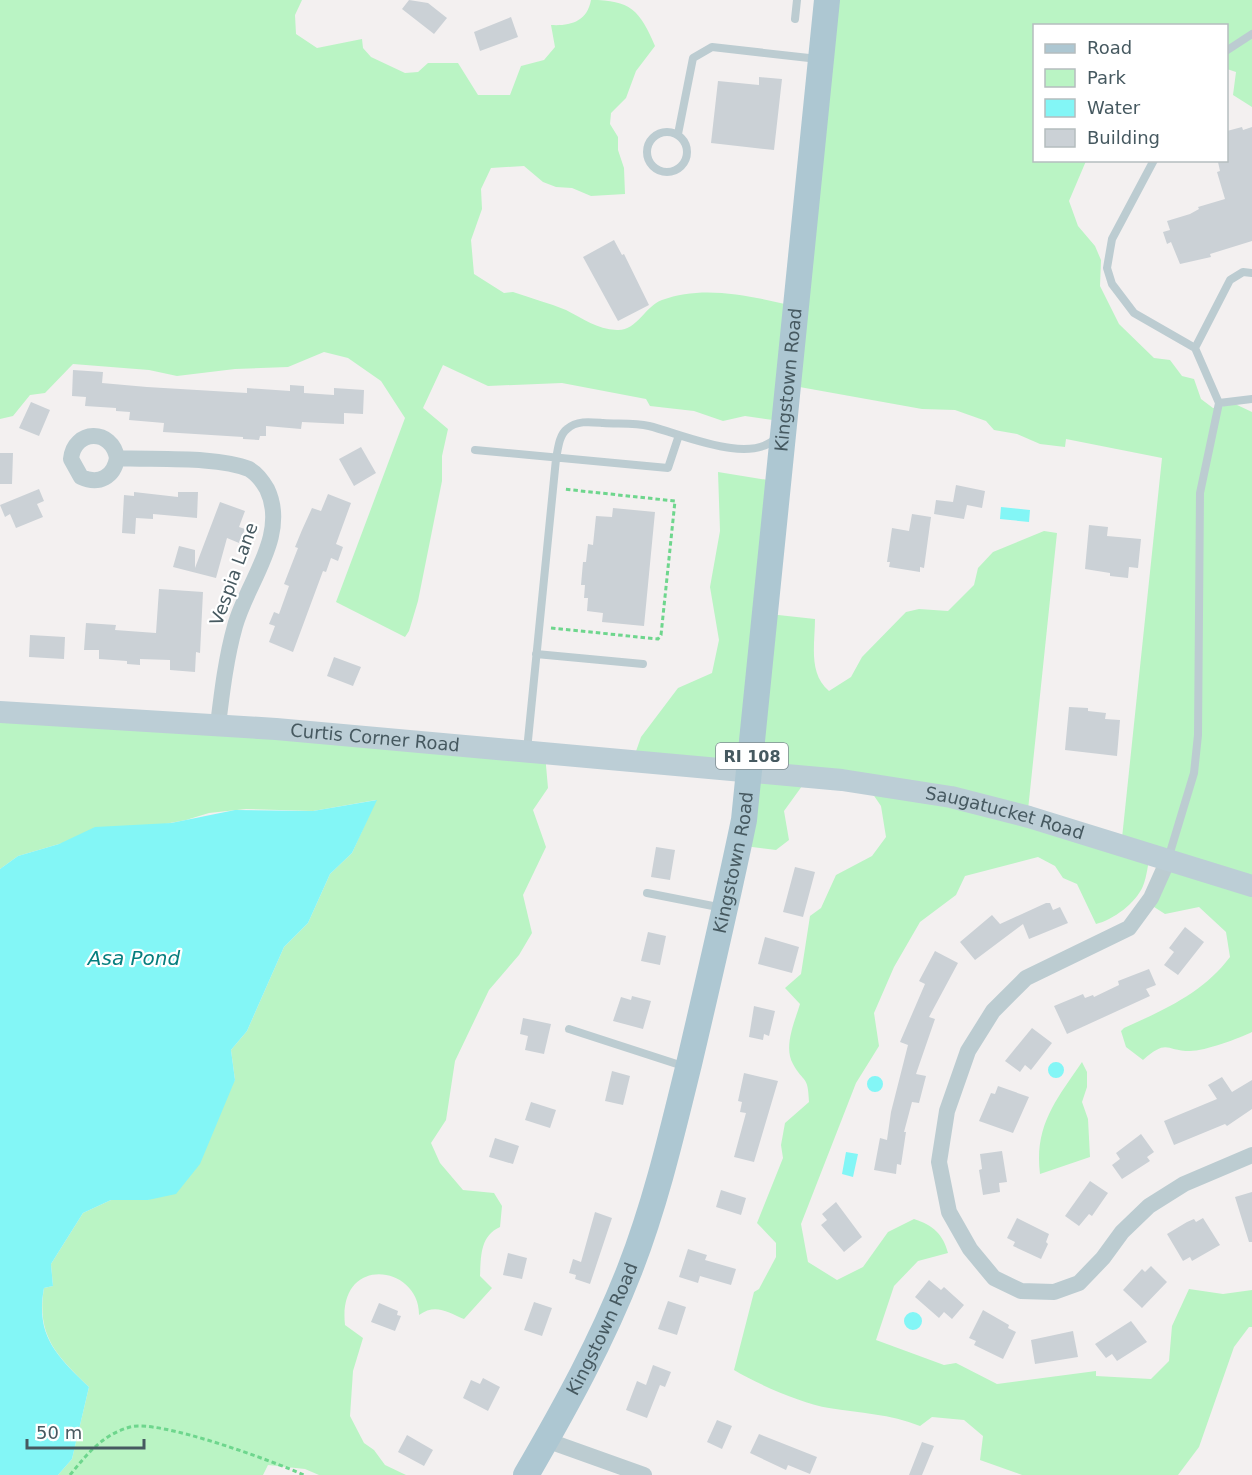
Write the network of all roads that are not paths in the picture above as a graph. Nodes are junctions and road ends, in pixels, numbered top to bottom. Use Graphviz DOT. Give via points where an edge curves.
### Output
graph roads {
  1 [pos="797,0"];
  2 [pos="827,0"];
  3 [pos="795,19"];
  4 [pos="1252,34"];
  5 [pos="1228,50"];
  6 [pos="822,59"];
  7 [pos="678,134"];
  8 [pos="1151,162"];
  9 [pos="1252,273"];
  10 [pos="1195,348"];
  11 [pos="1252,399"];
  12 [pos="1219,404"];
  13 [pos="786,428"];
  14 [pos="679,435"];
  15 [pos="475,450"];
  16 [pos="117,458"];
  17 [pos="556,459"];
  18 [pos="536,654"];
  19 [pos="643,664"];
  20 [pos="0,712"];
  21 [pos="218,725"];
  22 [pos="527,750"];
  23 [pos="750,772"];
  24 [pos="1168,860"];
  25 [pos="1252,886"];
  26 [pos="647,893"];
  27 [pos="725,909"];
  28 [pos="569,1029"];
  29 [pos="688,1068"];
  30 [pos="1252,1155"];
  31 [pos="546,1440"];
  32 [pos="526,1475"];
  33 [pos="644,1475"];
  1 -- 3 [label="lane"];
  2 -- 6 [label="main road, Kingstown Road / RI 108"];
  4 -- 5 [label="lane"];
  6 -- 7 [label="lane" via="712,47 693,58"];
  6 -- 13 [label="main road, Kingstown Road / RI 108"];
  7 -- 7 [label="lane" via="665,132 653,138 647,150 655,168 668,172 684,163 686,144"];
  8 -- 10 [label="lane" via="1112,239 1107,268 1134,313"];
  9 -- 10 [label="lane" via="1243,272 1230,280"];
  10 -- 12 [label="lane"];
  11 -- 12 [label="lane"];
  12 -- 24 [label="lane" via="1200,493 1198,735 1194,773"];
  13 -- 14 [label="lane" via="772,443 759,449 719,446"];
  13 -- 23 [label="main road, Kingstown Road / RI 108"];
  14 -- 17 [label="lane" via="668,468"];
  14 -- 17 [label="lane" via="646,426 583,422 567,429 559,442"];
  15 -- 17 [label="lane"];
  16 -- 21 [label="street, Vespia Lane" via="210,461 236,466 251,470 271,497 275,513 272,534 235,624"];
  17 -- 18 [label="lane"];
  18 -- 19 [label="lane"];
  18 -- 22 [label="lane"];
  20 -- 21 [label="street, Curtis Corner Road"];
  21 -- 22 [label="street, Curtis Corner Road"];
  22 -- 23 [label="street, Curtis Corner Road"];
  23 -- 24 [label="street, Saugatucket Road" via="842,780 951,797 1029,816"];
  23 -- 27 [label="main road, Kingstown Road / RI 108"];
  24 -- 25 [label="street, Saugatucket Road"];
  24 -- 30 [label="street" via="1152,898 1129,928 1026,978 993,1011 968,1051 947,1111 939,1162 949,1212 970,1249 994,1278 1021,1291 1054,1292 1079,1283 1149,1206 1184,1184"];
  26 -- 27 [label="lane"];
  27 -- 29 [label="main road, Kingstown Road / RI 108"];
  28 -- 29 [label="lane"];
  29 -- 31 [label="main road, Kingstown Road / RI 108" via="631,1267 591,1358"];
  31 -- 32 [label="main road, Kingstown Road / RI 108"];
  31 -- 33 [label="street"];
}
